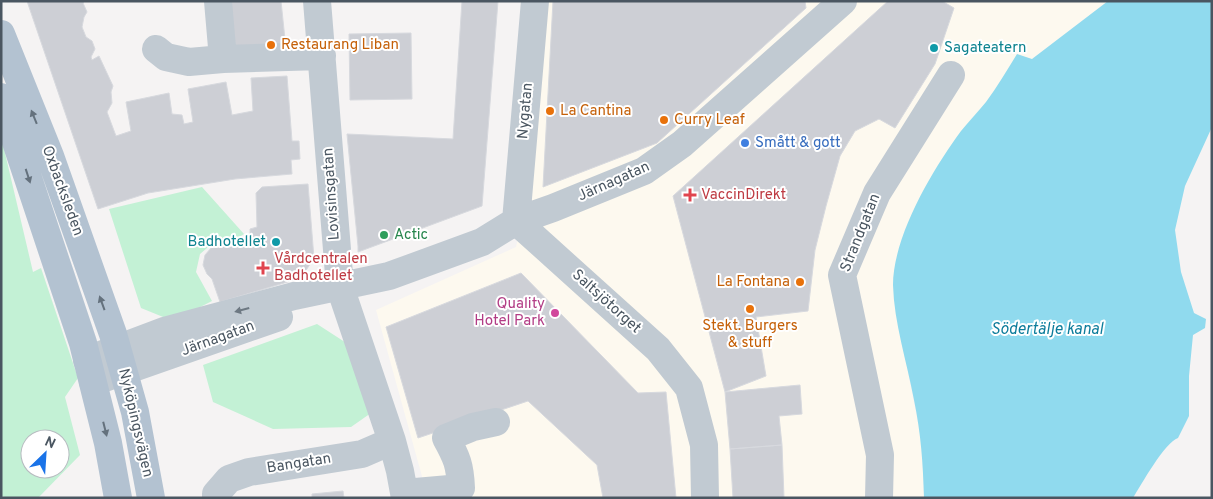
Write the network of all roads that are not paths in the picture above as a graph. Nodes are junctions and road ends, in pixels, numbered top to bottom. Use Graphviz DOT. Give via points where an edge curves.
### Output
graph roads {
  1 [pos="218,1"];
  2 [pos="316,1"];
  3 [pos="535,1"];
  4 [pos="843,1"];
  5 [pos="1,34"];
  6 [pos="156,49"];
  7 [pos="322,56"];
  8 [pos="223,59"];
  9 [pos="951,75"];
  10 [pos="1,97"];
  11 [pos="516,220"];
  12 [pos="340,287"];
  13 [pos="121,361"];
  14 [pos="90,371"];
  15 [pos="496,422"];
  16 [pos="392,441"];
  17 [pos="404,496"];
  18 [pos="118,498"];
  19 [pos="151,498"];
  20 [pos="216,498"];
  21 [pos="705,498"];
  22 [pos="879,498"];
  1 -- 8 [label="street"];
  2 -- 7 [label="street, Lovisinsgatan"];
  3 -- 11 [label="street, Nygatan"];
  4 -- 11 [label="street, Järnagatan" via="682,144 644,171"];
  13 -- 5 [label="main road, Oxbacksleden, one-way" via="50,156"];
  6 -- 8 [label="street" via="166,58 189,62"];
  7 -- 8 [label="street"];
  7 -- 12 [label="street, Lovisinsgatan"];
  9 -- 22 [label="street, Strandgatan" via="877,193 842,275 880,455"];
  10 -- 14 [label="main road, Oxbacksleden, one-way"];
  11 -- 12 [label="street, Järnagatan" via="482,242 389,276"];
  11 -- 21 [label="street, Saltsjötorget" via="658,349 689,388 704,445"];
  12 -- 13 [label="street, Järnagatan" via="164,331"];
  12 -- 16 [label="street, Lovisinsgatan"];
  13 -- 14 [label="street, Järnagatan"];
  13 -- 19 [label="main road, Nyköpingsvägen" via="135,412"];
  14 -- 18 [label="main road, Nyköpingsvägen, one-way"];
  15 -- 17 [label="street" via="446,438 460,469 461,488"];
  16 -- 17 [label="street, Lovisinsgatan"];
  16 -- 20 [label="street, Bangatan" via="362,454 228,478"];
}
